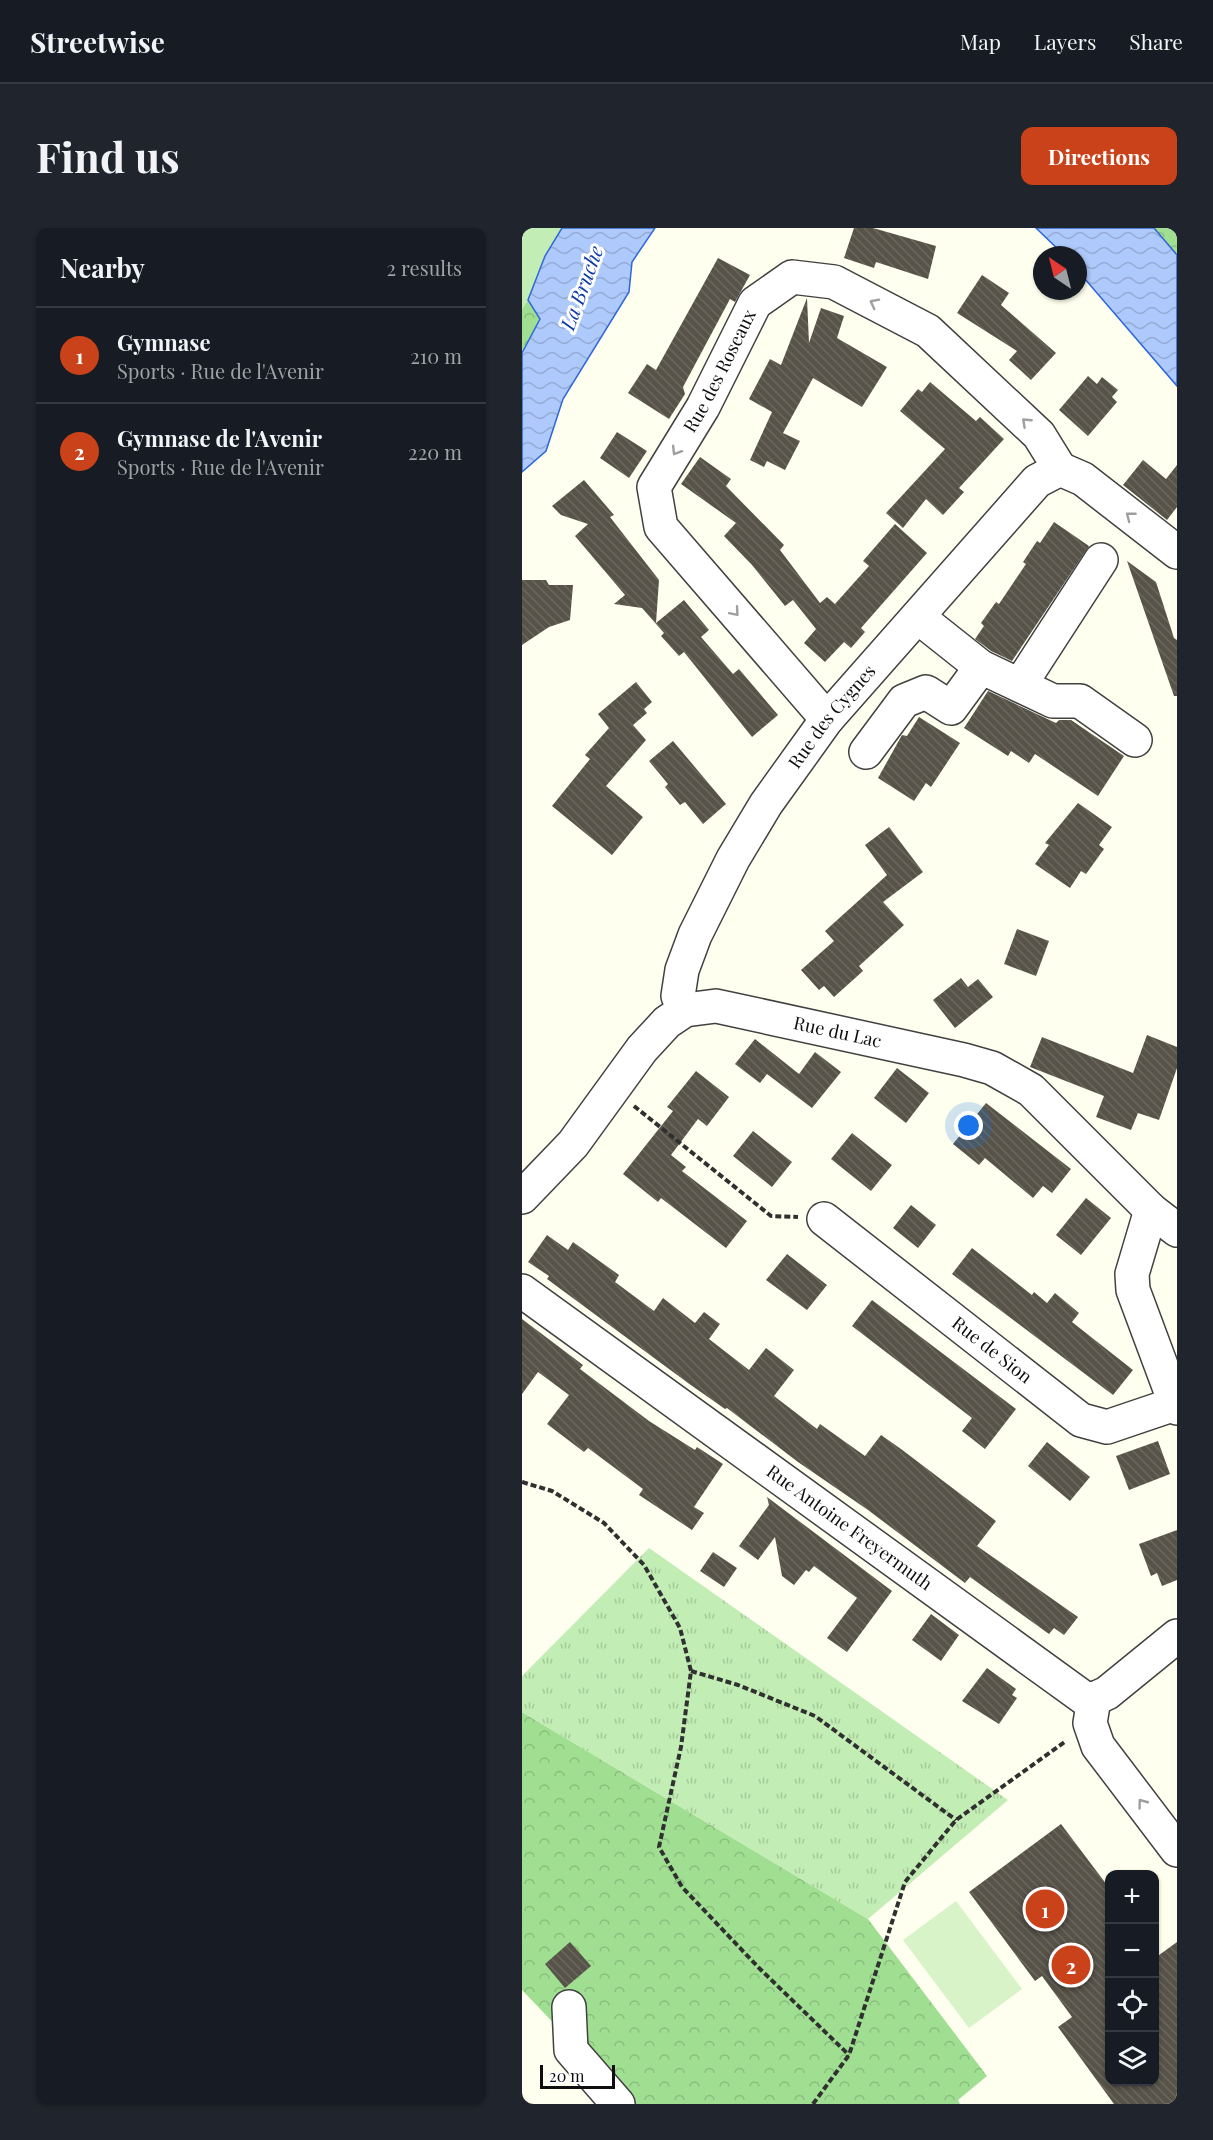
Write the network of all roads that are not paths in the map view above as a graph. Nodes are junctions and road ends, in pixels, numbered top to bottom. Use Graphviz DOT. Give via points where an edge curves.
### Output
graph roads {
  1 [pos="1060,469"];
  2 [pos="1177,552"];
  3 [pos="1101,560"];
  4 [pos="918,617"];
  5 [pos="981,667"];
  6 [pos="1020,685"];
  7 [pos="827,719"];
  8 [pos="1135,740"];
  9 [pos="866,752"];
  10 [pos="685,1010"];
  11 [pos="522,1197"];
  12 [pos="1151,1210"];
  13 [pos="824,1219"];
  14 [pos="1177,1230"];
  15 [pos="522,1291"];
  16 [pos="1176,1406"];
  17 [pos="1177,1636"];
  18 [pos="1092,1711"];
  19 [pos="1177,1850"];
  20 [pos="569,2007"];
  21 [pos="618,2104"];
  2 -- 1 [label="street, one-way" via="1083,479"];
  1 -- 4 [label="street, Rue des Cygnes" via="1037,481"];
  1 -- 7 [label="street, Rue des Roseaux, one-way" via="1040,435 928,331 834,282 792,277 755,303 704,407 654,487 662,527"];
  3 -- 6 [label="street"];
  4 -- 5 [label="street"];
  4 -- 7 [label="street, Rue des Cygnes"];
  5 -- 6 [label="street"];
  5 -- 9 [label="street" via="951,708 926,692 904,701"];
  6 -- 8 [label="street" via="1053,701 1080,701"];
  7 -- 10 [label="street, Rue des Cygnes" via="766,804 695,935 682,970 678,996"];
  10 -- 11 [label="street, Rue du Lac" via="655,1034 573,1144"];
  10 -- 12 [label="street, Rue du Lac" via="716,1006 992,1068 1031,1090"];
  12 -- 14 [label="street, Rue du Lac"];
  12 -- 16 [label="street" via="1132,1274 1133,1290"];
  13 -- 16 [label="street, Rue de Sion" via="1082,1420 1107,1427"];
  15 -- 18 [label="street, Rue Antoine Freyermuth" via="1084,1698"];
  17 -- 18 [label="street" via="1107,1693"];
  19 -- 18 [label="street, one-way" via="1098,1746"];
  20 -- 21 [label="street" via="571,2050"];
}
